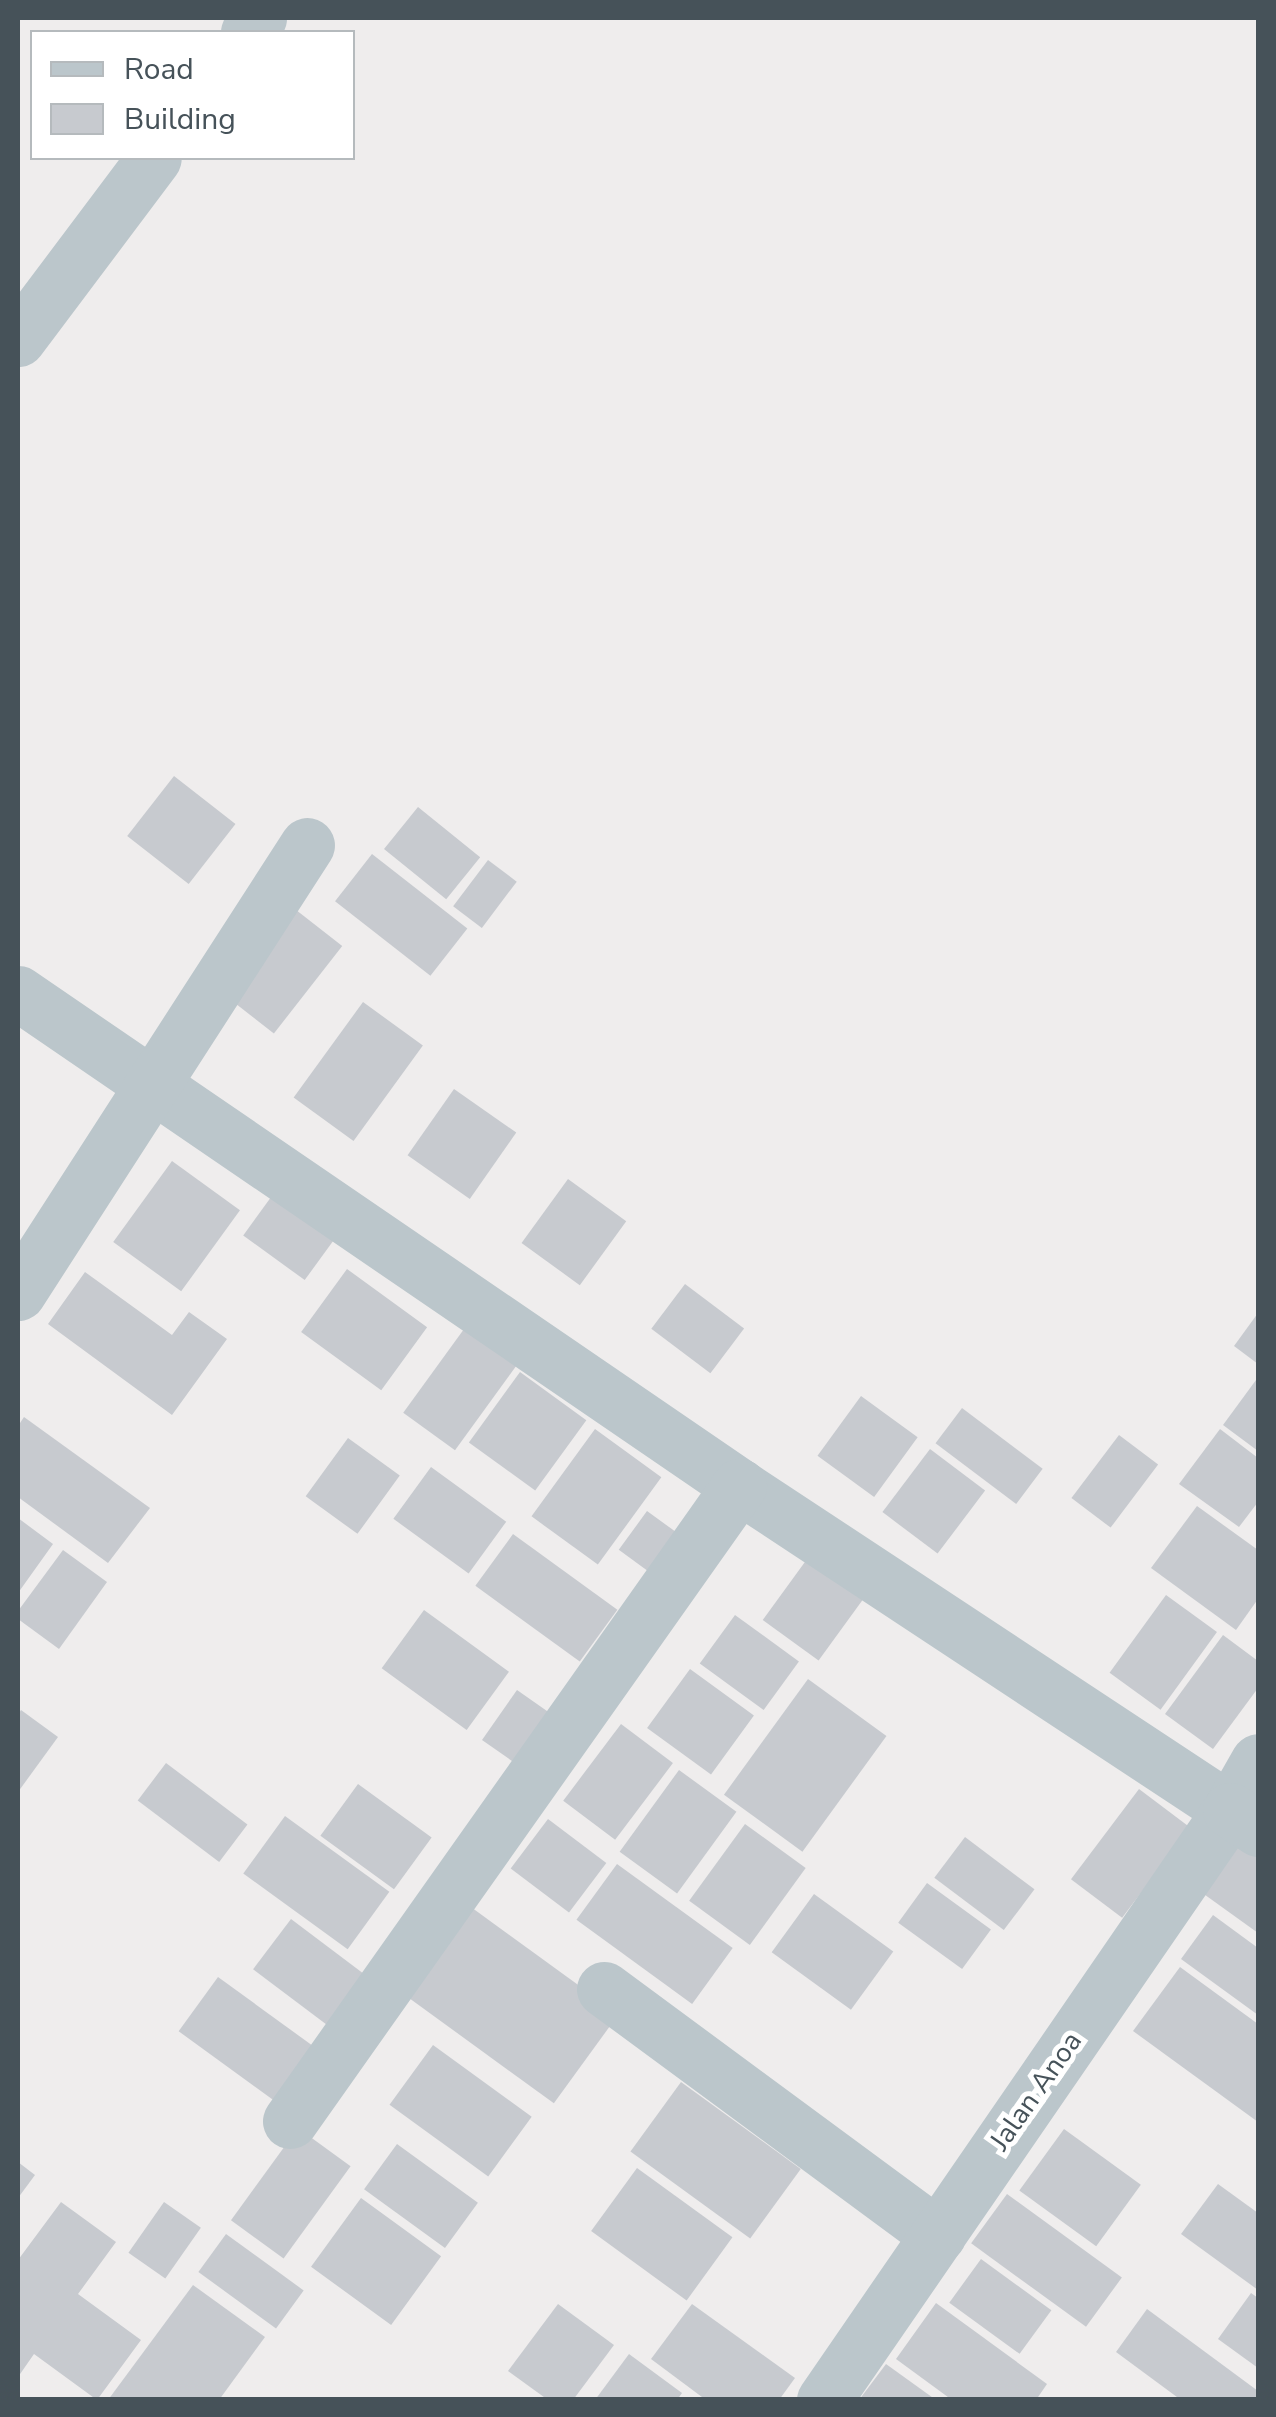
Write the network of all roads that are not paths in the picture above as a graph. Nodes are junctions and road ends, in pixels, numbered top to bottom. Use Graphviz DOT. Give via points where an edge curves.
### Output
graph roads {
  1 [pos="152,160"];
  2 [pos="18,339"];
  3 [pos="307,845"];
  4 [pos="18,993"];
  5 [pos="152,1081"];
  6 [pos="18,1294"];
  7 [pos="739,1486"];
  8 [pos="1258,1761"];
  9 [pos="1244,1820"];
  10 [pos="604,1989"];
  11 [pos="290,2121"];
  12 [pos="938,2234"];
  13 [pos="824,2400"];
  1 -- 2 [label="street"];
  3 -- 5 [label="street"];
  4 -- 5 [label="street"];
  5 -- 6 [label="street"];
  5 -- 7 [label="street"];
  7 -- 9 [label="street"];
  7 -- 11 [label="street"];
  8 -- 9 [label="street, Jalan Anoa"];
  9 -- 12 [label="street, Jalan Anoa"];
  10 -- 12 [label="street"];
  12 -- 13 [label="street, Jalan Anoa"];
}
